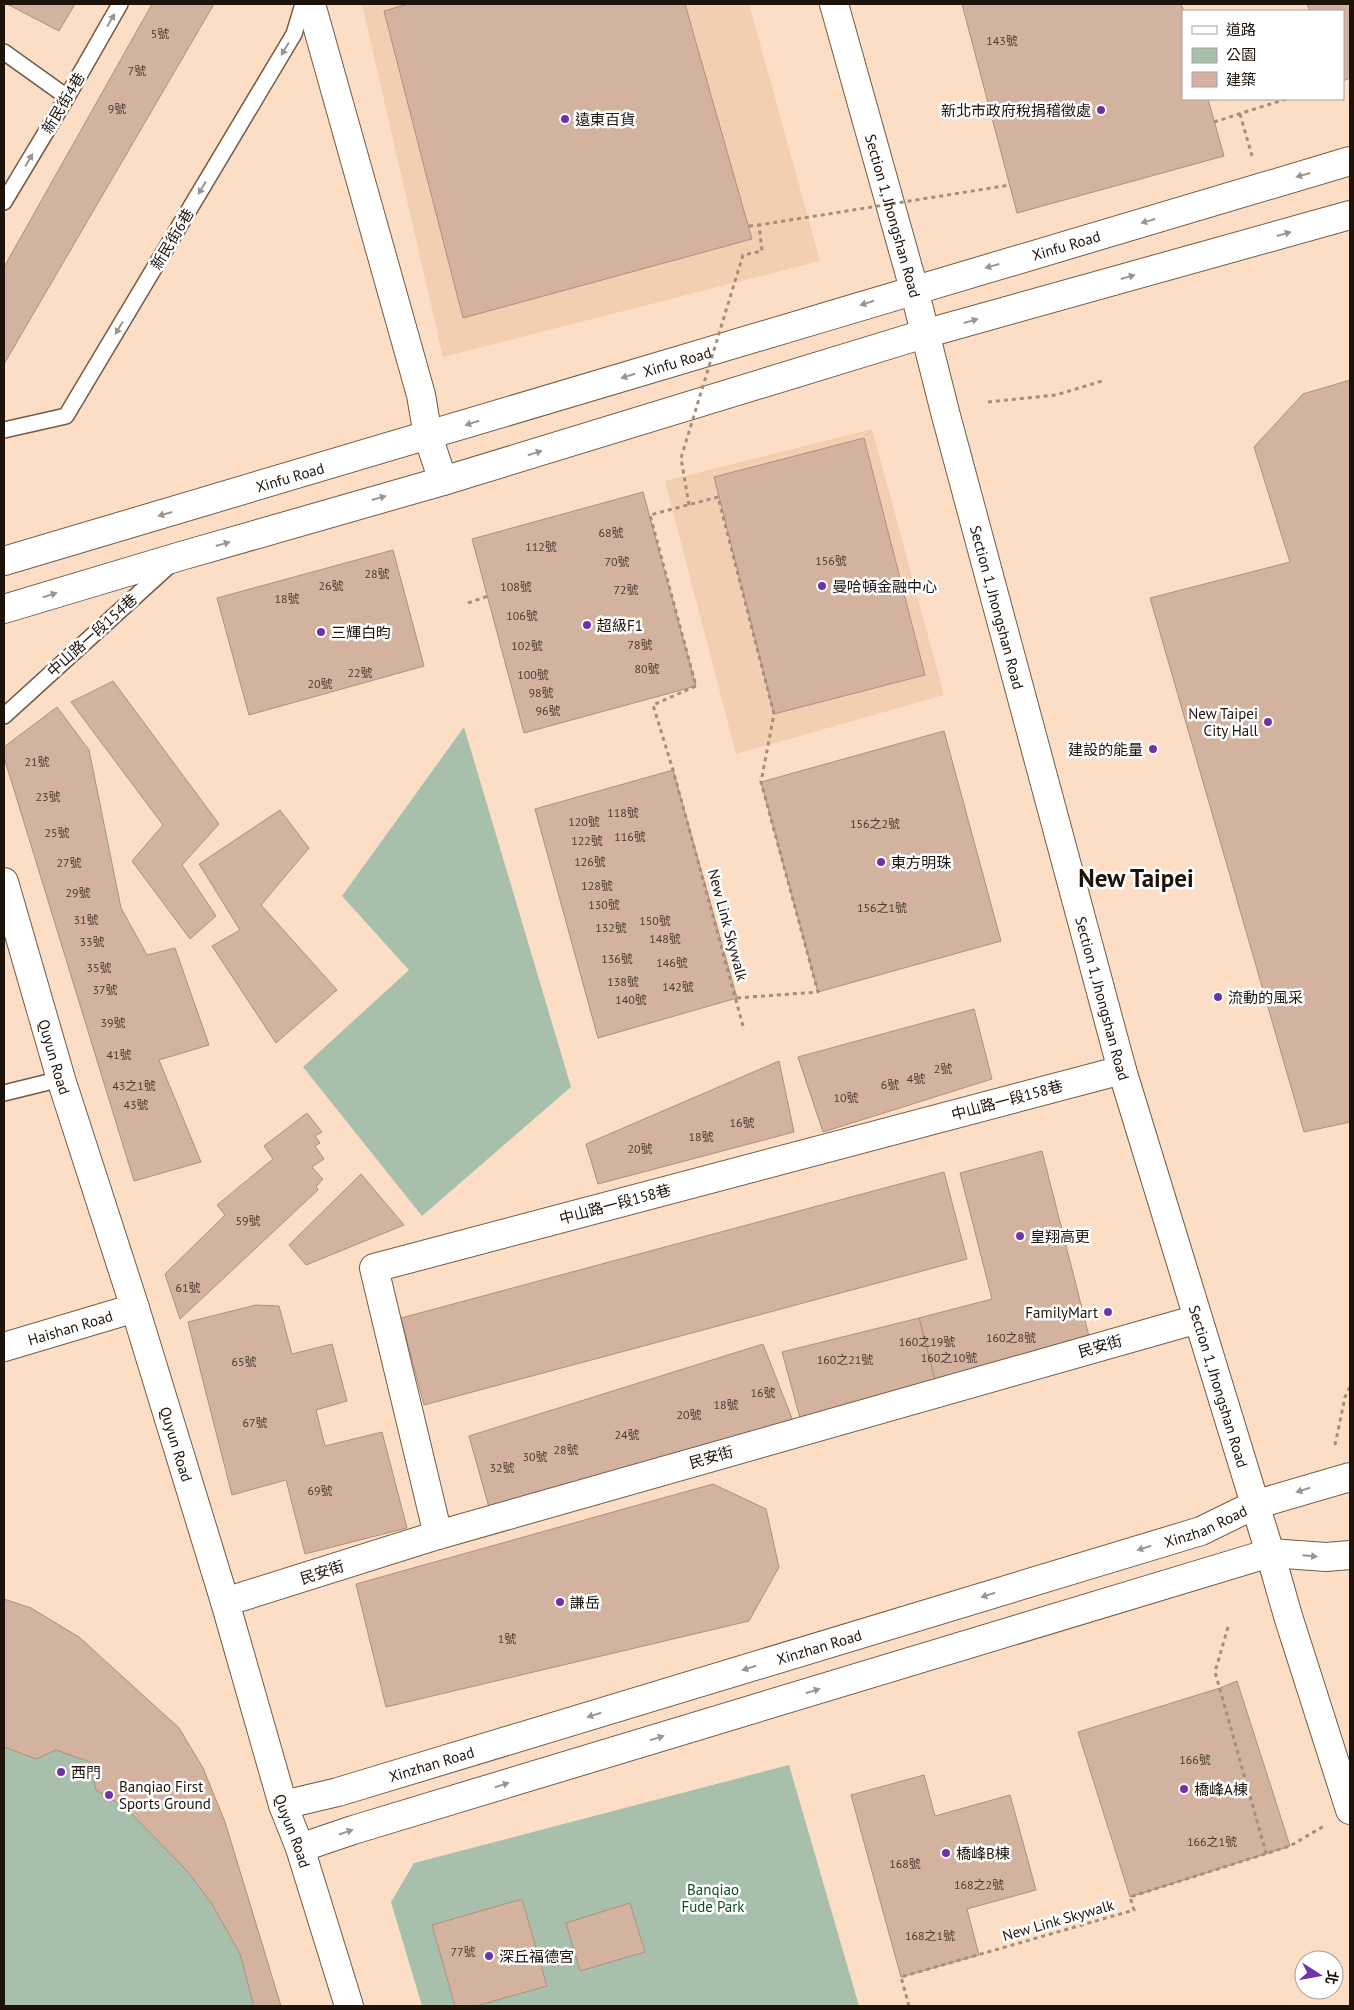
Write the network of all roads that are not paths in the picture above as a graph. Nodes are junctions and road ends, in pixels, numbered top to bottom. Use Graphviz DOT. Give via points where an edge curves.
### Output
graph roads {
  1 [pos="120,4"];
  2 [pos="303,4"];
  3 [pos="311,4"];
  4 [pos="834,4"];
  5 [pos="4,52"];
  6 [pos="67,97"];
  7 [pos="1350,161"];
  8 [pos="4,202"];
  9 [pos="1350,215"];
  10 [pos="914,289"];
  11 [pos="924,334"];
  12 [pos="4,430"];
  13 [pos="428,436"];
  14 [pos="443,481"];
  15 [pos="181,556"];
  16 [pos="4,561"];
  17 [pos="4,609"];
  18 [pos="4,716"];
  19 [pos="4,882"];
  20 [pos="1122,1070"];
  21 [pos="61,1079"];
  22 [pos="4,1093"];
  23 [pos="135,1308"];
  24 [pos="1198,1319"];
  25 [pos="4,1348"];
  26 [pos="1350,1477"];
  27 [pos="1254,1505"];
  28 [pos="438,1535"];
  29 [pos="1270,1553"];
  30 [pos="1350,1555"];
  31 [pos="225,1602"];
  32 [pos="283,1805"];
  33 [pos="1350,1810"];
  34 [pos="300,1848"];
  35 [pos="349,2006"];
  6 -- 1 [label="lane, 新民街4巷, one-way"];
  2 -- 12 [label="lane, 新民街6巷, one-way" via="294,34 66,416"];
  3 -- 13 [label="street" via="422,396"];
  4 -- 10 [label="street, Section 1, Jhongshan Road"];
  5 -- 6 [label="lane"];
  8 -- 6 [label="lane, 新民街4巷, one-way"];
  7 -- 10 [label="street, Xinfu Road, one-way"];
  11 -- 9 [label="street, one-way"];
  10 -- 11 [label="street, Section 1, Jhongshan Road"];
  10 -- 13 [label="street, Xinfu Road, one-way"];
  14 -- 11 [label="street, one-way"];
  11 -- 20 [label="street, Section 1, Jhongshan Road"];
  13 -- 14 [label="street"];
  13 -- 16 [label="street, Xinfu Road, one-way"];
  15 -- 14 [label="street, one-way"];
  17 -- 15 [label="street, one-way"];
  15 -- 18 [label="lane, 中山路一段154巷"];
  19 -- 21 [label="street, Quyun Road"];
  20 -- 24 [label="street, Section 1, Jhongshan Road"];
  20 -- 28 [label="street, 中山路一段158巷" via="374,1268"];
  21 -- 22 [label="lane"];
  21 -- 23 [label="street, Quyun Road"];
  23 -- 25 [label="street, Haishan Road"];
  23 -- 31 [label="street, Quyun Road"];
  24 -- 27 [label="street, Section 1, Jhongshan Road"];
  24 -- 28 [label="street, 民安街"];
  26 -- 27 [label="street, Xinzhan Road, one-way"];
  27 -- 29 [label="street, Section 1, Jhongshan Road"];
  27 -- 32 [label="street, Xinzhan Road, one-way" via="1201,1531 338,1792"];
  28 -- 31 [label="street, 民安街"];
  29 -- 30 [label="street, one-way" via="1326,1557"];
  29 -- 33 [label="street, Section 1, Jhongshan Road"];
  34 -- 29 [label="street, one-way"];
  31 -- 32 [label="street, Quyun Road"];
  32 -- 34 [label="street, Quyun Road"];
  34 -- 35 [label="street, Quyun Road"];
}
